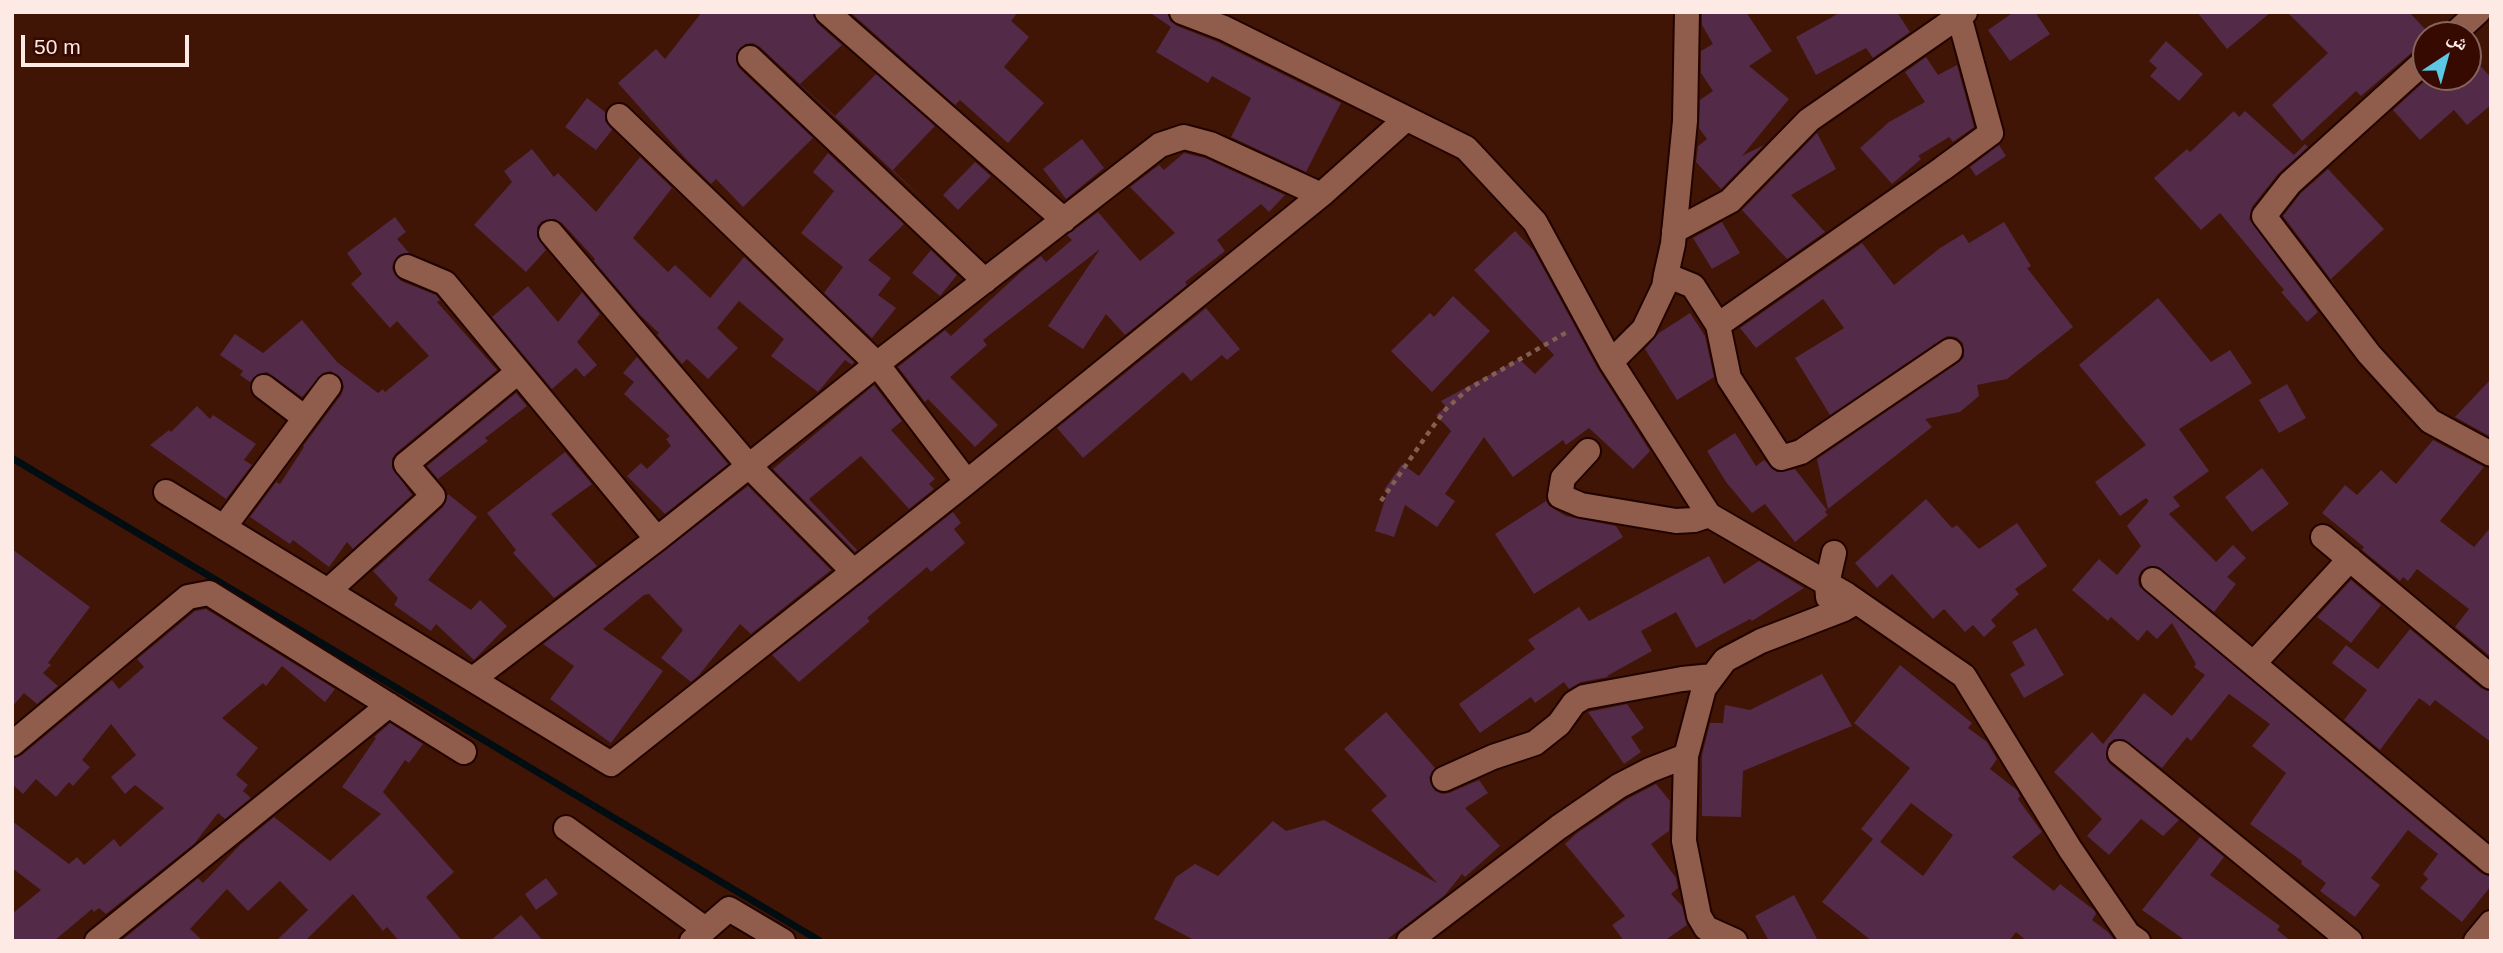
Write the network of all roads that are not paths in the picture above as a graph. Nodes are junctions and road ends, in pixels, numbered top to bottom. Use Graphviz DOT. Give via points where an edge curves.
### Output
graph roads {
  1 [pos="827,12"];
  2 [pos="1182,12"];
  3 [pos="1687,12"];
  4 [pos="1962,14"];
  5 [pos="1232,20"];
  6 [pos="750,58"];
  7 [pos="2412,73"];
  8 [pos="619,116"];
  9 [pos="1406,118"];
  10 [pos="1321,195"];
  11 [pos="1065,220"];
  12 [pos="1674,231"];
  13 [pos="551,233"];
  14 [pos="407,267"];
  15 [pos="1667,275"];
  16 [pos="985,281"];
  17 [pos="1718,325"];
  18 [pos="1950,351"];
  19 [pos="1611,362"];
  20 [pos="877,364"];
  21 [pos="518,372"];
  22 [pos="329,386"];
  23 [pos="264,387"];
  24 [pos="305,418"];
  25 [pos="1588,451"];
  26 [pos="2491,454"];
  27 [pos="749,466"];
  28 [pos="967,482"];
  29 [pos="166,492"];
  30 [pos="1709,515"];
  31 [pos="224,527"];
  32 [pos="2323,537"];
  33 [pos="657,539"];
  34 [pos="1834,553"];
  35 [pos="2350,559"];
  36 [pos="854,572"];
  37 [pos="2153,580"];
  38 [pos="1827,584"];
  39 [pos="328,591"];
  40 [pos="1856,602"];
  41 [pos="1830,614"];
  42 [pos="2254,663"];
  43 [pos="1713,676"];
  44 [pos="2491,677"];
  45 [pos="473,679"];
  46 [pos="389,705"];
  47 [pos="12,744"];
  48 [pos="464,752"];
  49 [pos="2120,753"];
  50 [pos="1686,756"];
  51 [pos="1444,779"];
  52 [pos="566,828"];
  53 [pos="2491,862"];
  54 [pos="2491,923"];
  55 [pos="1697,934"];
  56 [pos="699,935"];
  57 [pos="97,941"];
  58 [pos="783,941"];
  59 [pos="1409,941"];
  60 [pos="1734,941"];
  61 [pos="2138,941"];
  62 [pos="2350,941"];
  63 [pos="2476,941"];
  1 -- 11 [label="street"];
  2 -- 5 [label="street"];
  3 -- 12 [label="street" via="1685,121"];
  4 -- 12 [label="street" via="1809,120 1730,201"];
  4 -- 17 [label="street" via="1991,133"];
  5 -- 9 [label="street"];
  6 -- 16 [label="street"];
  7 -- 26 [label="street" via="2290,183 2264,216 2369,354 2430,421"];
  8 -- 20 [label="street"];
  9 -- 10 [label="street"];
  9 -- 19 [label="street" via="1466,148 1535,222"];
  10 -- 11 [label="street" via="1210,144 1184,137 1160,145"];
  10 -- 28 [label="street"];
  11 -- 16 [label="street"];
  12 -- 15 [label="street"];
  13 -- 27 [label="street"];
  14 -- 21 [label="street" via="445,283"];
  15 -- 17 [label="street" via="1693,286"];
  15 -- 19 [label="street" via="1644,329"];
  16 -- 20 [label="street"];
  17 -- 18 [label="street" via="1729,378 1780,458 1801,452"];
  19 -- 30 [label="street"];
  20 -- 27 [label="street"];
  20 -- 28 [label="street"];
  21 -- 33 [label="street"];
  21 -- 39 [label="street" via="406,464 433,495"];
  22 -- 24 [label="street"];
  23 -- 24 [label="street"];
  24 -- 31 [label="street"];
  25 -- 30 [label="street" via="1563,478 1560,495 1581,505 1676,521"];
  27 -- 33 [label="street"];
  27 -- 36 [label="street"];
  28 -- 36 [label="street"];
  29 -- 31 [label="street"];
  30 -- 38 [label="street"];
  31 -- 39 [label="street"];
  32 -- 35 [label="street"];
  33 -- 45 [label="street"];
  34 -- 38 [label="street"];
  35 -- 42 [label="street"];
  35 -- 44 [label="street"];
  36 -- 45 [label="street" via="611,764"];
  37 -- 42 [label="street"];
  38 -- 40 [label="street"];
  38 -- 41 [label="street"];
  39 -- 45 [label="street"];
  40 -- 41 [label="street"];
  40 -- 61 [label="street" via="1964,676 2070,849 2128,934"];
  41 -- 43 [label="street" via="1761,641 1726,660"];
  42 -- 53 [label="street"];
  43 -- 50 [label="street" via="1704,688"];
  43 -- 51 [label="street" via="1584,697 1535,743"];
  46 -- 47 [label="street" via="209,593 188,597"];
  46 -- 48 [label="street"];
  46 -- 57 [label="street"];
  49 -- 62 [label="street"];
  50 -- 55 [label="street" via="1684,841 1699,916"];
  50 -- 59 [label="street" via="1619,786"];
  52 -- 56 [label="street"];
  54 -- 63 [label="street"];
  55 -- 60 [label="street"];
  56 -- 58 [label="street" via="729,909"];
}
